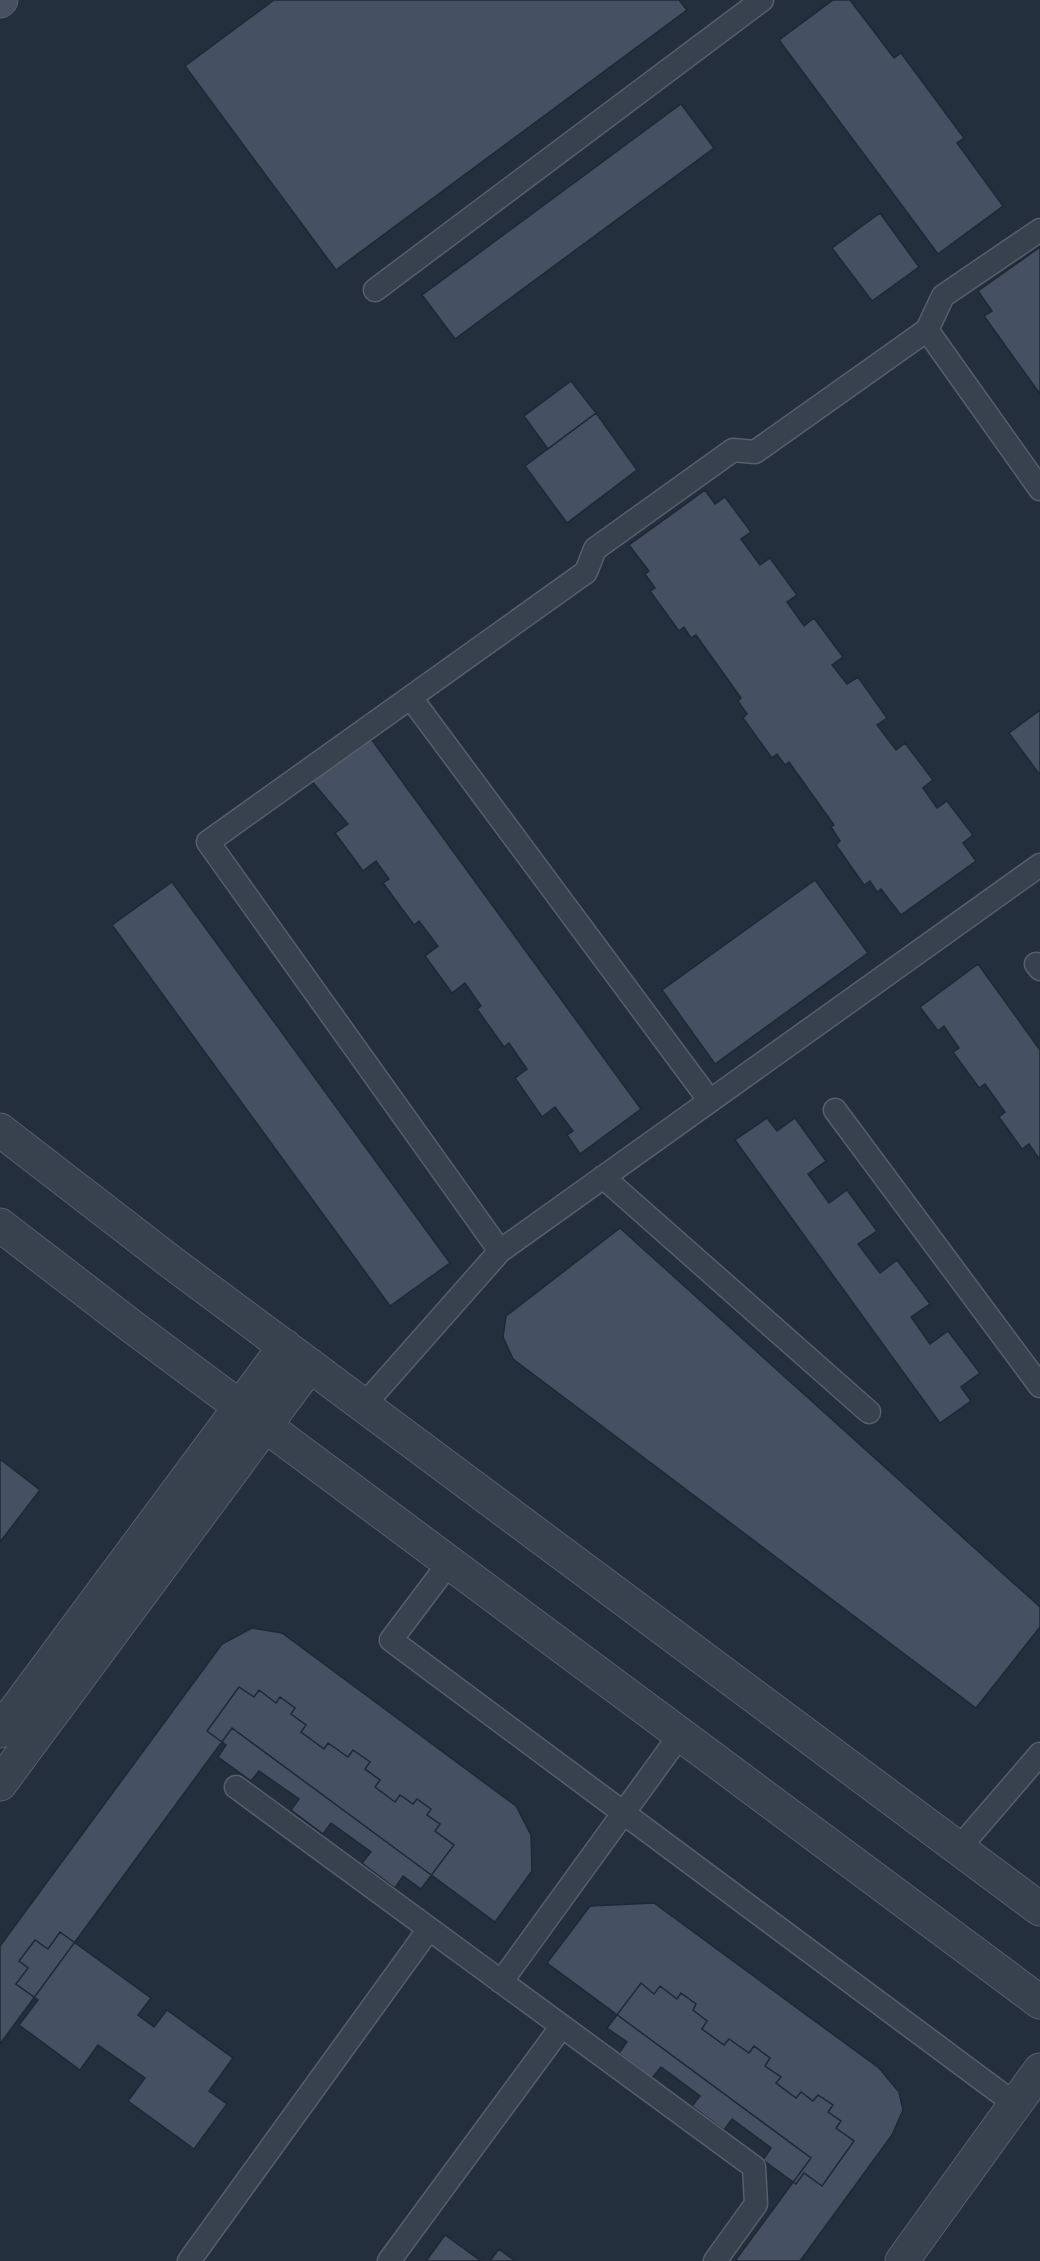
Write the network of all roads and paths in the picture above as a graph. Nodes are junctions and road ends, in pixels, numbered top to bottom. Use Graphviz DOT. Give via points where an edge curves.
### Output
graph roads {
  1 [pos="762,0"];
  2 [pos="1040,230"];
  3 [pos="375,290"];
  4 [pos="927,330"];
  5 [pos="1040,489"];
  6 [pos="411,698"];
  7 [pos="1040,865"];
  8 [pos="710,1101"];
  9 [pos="835,1110"];
  10 [pos="0,1130"];
  11 [pos="603,1177"];
  12 [pos="0,1226"];
  13 [pos="500,1251"];
  14 [pos="285,1346"];
  15 [pos="310,1365"];
  16 [pos="1040,1386"];
  17 [pos="364,1406"];
  18 [pos="239,1407"];
  19 [pos="869,1412"];
  20 [pos="265,1426"];
  21 [pos="449,1563"];
  22 [pos="0,1731"];
  23 [pos="680,1735"];
  24 [pos="1040,1754"];
  25 [pos="0,1784"];
  26 [pos="236,1787"];
  27 [pos="624,1813"];
  28 [pos="959,1848"];
  29 [pos="1040,1909"];
  30 [pos="429,1929"];
  31 [pos="501,1982"];
  32 [pos="1040,2002"];
  33 [pos="562,2026"];
  34 [pos="1040,2070"];
  35 [pos="1015,2104"];
  36 [pos="189,2261"];
  37 [pos="388,2261"];
  38 [pos="715,2261"];
  39 [pos="902,2261"];
  1 -- 3 [label="lane"];
  2 -- 4 [label="lane" via="943,296"];
  4 -- 5 [label="lane"];
  4 -- 6 [label="lane" via="755,452 733,450 668,496 595,549 586,572"];
  6 -- 8 [label="lane"];
  6 -- 13 [label="lane" via="208,842"];
  7 -- 8 [label="lane"];
  8 -- 11 [label="lane"];
  9 -- 16 [label="lane"];
  10 -- 14 [label="street"];
  11 -- 13 [label="lane"];
  11 -- 19 [label="lane"];
  12 -- 18 [label="street"];
  13 -- 17 [label="lane"];
  14 -- 15 [label="street"];
  14 -- 18 [label="street"];
  15 -- 17 [label="street"];
  15 -- 20 [label="street"];
  17 -- 28 [label="street"];
  18 -- 20 [label="street"];
  18 -- 22 [label="street"];
  20 -- 21 [label="street"];
  20 -- 25 [label="street"];
  21 -- 23 [label="street"];
  21 -- 27 [label="lane" via="391,1641"];
  23 -- 27 [label="lane"];
  23 -- 32 [label="street"];
  24 -- 28 [label="lane"];
  26 -- 30 [label="lane"];
  27 -- 31 [label="lane"];
  27 -- 35 [label="lane"];
  28 -- 29 [label="street"];
  30 -- 31 [label="lane"];
  30 -- 36 [label="lane"];
  31 -- 33 [label="lane"];
  33 -- 37 [label="lane"];
  33 -- 38 [label="lane" via="754,2167 756,2204"];
  34 -- 35 [label="street"];
  35 -- 39 [label="street"];
}
